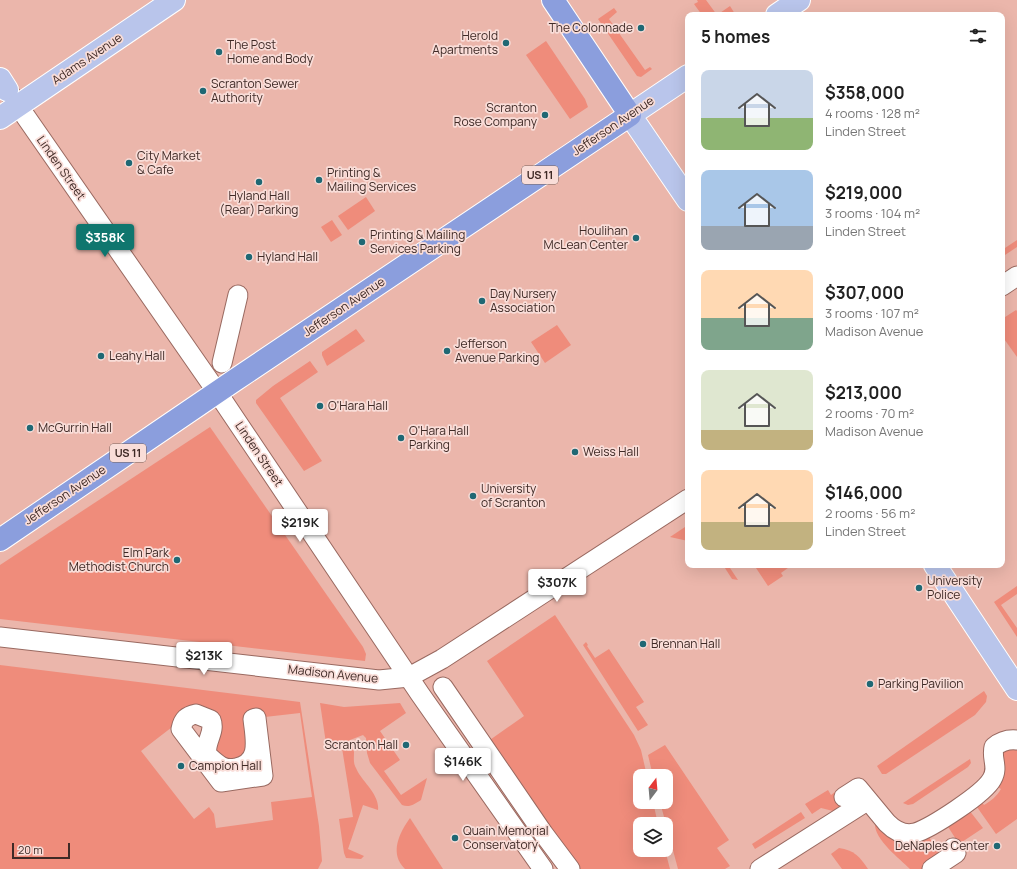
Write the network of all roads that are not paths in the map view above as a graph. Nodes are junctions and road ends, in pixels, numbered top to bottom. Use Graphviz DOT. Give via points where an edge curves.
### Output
graph roads {
  1 [pos="174,0"];
  2 [pos="553,0"];
  3 [pos="799,0"];
  4 [pos="781,12"];
  5 [pos="685,78"];
  6 [pos="6,98"];
  7 [pos="630,115"];
  8 [pos="685,196"];
  9 [pos="1017,276"];
  10 [pos="1005,284"];
  11 [pos="238,294"];
  12 [pos="222,363"];
  13 [pos="217,392"];
  14 [pos="685,501"];
  15 [pos="0,540"];
  16 [pos="937,568"];
  17 [pos="0,637"];
  18 [pos="409,677"];
  19 [pos="443,687"];
  20 [pos="1017,689"];
  21 [pos="253,719"];
  22 [pos="1017,740"];
  23 [pos="953,848"];
  24 [pos="543,869"];
  25 [pos="570,869"];
  26 [pos="760,869"];
  27 [pos="932,869"];
  1 -- 6 [label="main road, Adams Avenue"];
  2 -- 7 [label="highway"];
  3 -- 4 [label="main road"];
  5 -- 7 [label="main road, Jefferson Avenue"];
  6 -- 13 [label="street, Linden Street"];
  7 -- 8 [label="main road"];
  7 -- 13 [label="highway, Jefferson Avenue / US 11"];
  9 -- 10 [label="street"];
  11 -- 12 [label="street"];
  13 -- 15 [label="highway, Jefferson Avenue / US 11"];
  13 -- 18 [label="street, Linden Street"];
  14 -- 18 [label="street, Madison Avenue" via="442,659"];
  16 -- 20 [label="main road"];
  17 -- 18 [label="street, Madison Avenue" via="379,680"];
  18 -- 24 [label="street, Linden Street"];
  19 -- 25 [label="street"];
  21 -- 21 [label="street" via="256,742 253,756 246,766 235,768 225,769 207,755 206,747 213,727 211,720 196,714 191,715 183,721 180,729 221,782 263,776 256,718"];
  22 -- 26 [label="street" via="1000,742 994,747 996,769 992,781 980,794 936,823 914,833 899,832 853,803"];
  23 -- 27 [label="street" via="956,853"];
}
